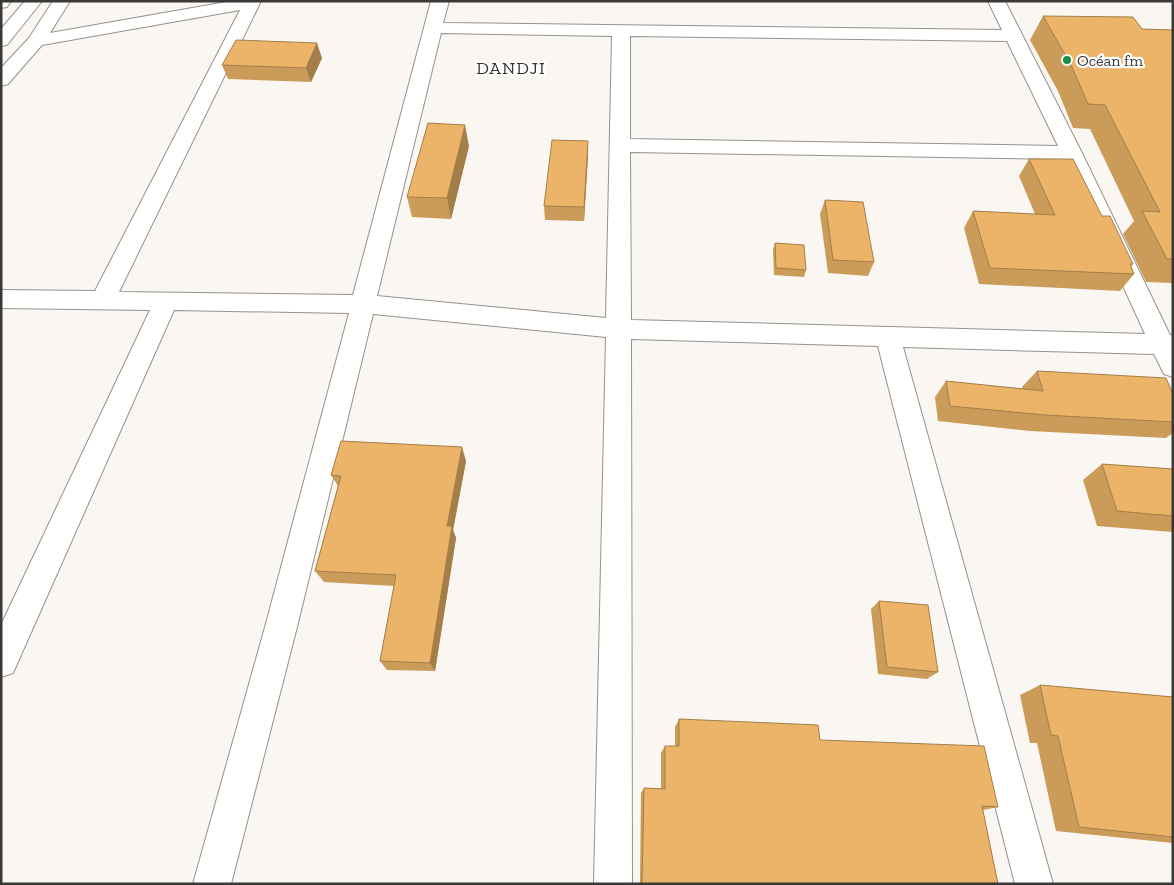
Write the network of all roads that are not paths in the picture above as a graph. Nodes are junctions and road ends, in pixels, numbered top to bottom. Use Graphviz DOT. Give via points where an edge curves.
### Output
graph roads {
  1 [pos="34,1"];
  2 [pos="62,1"];
  3 [pos="440,1"];
  4 [pos="996,1"];
  5 [pos="252,2"];
  6 [pos="434,28"];
  7 [pos="621,31"];
  8 [pos="1014,36"];
  9 [pos="36,41"];
  10 [pos="1,42"];
  11 [pos="1,80"];
  12 [pos="620,145"];
  13 [pos="1072,153"];
  14 [pos="1,299"];
  15 [pos="103,299"];
  16 [pos="166,302"];
  17 [pos="363,304"];
  18 [pos="617,329"];
  19 [pos="888,338"];
  20 [pos="1167,345"];
  21 [pos="1173,367"];
  22 [pos="1,661"];
  23 [pos="212,884"];
  24 [pos="612,884"];
  25 [pos="1034,884"];
  1 -- 10 [label="street"];
  2 -- 9 [label="street"];
  3 -- 6 [label="street"];
  4 -- 8 [label="street"];
  5 -- 9 [label="street"];
  5 -- 15 [label="street"];
  6 -- 7 [label="street"];
  6 -- 17 [label="street"];
  7 -- 8 [label="street"];
  7 -- 12 [label="street"];
  8 -- 13 [label="street"];
  9 -- 11 [label="street"];
  12 -- 13 [label="street"];
  12 -- 18 [label="street"];
  13 -- 20 [label="street"];
  14 -- 15 [label="street"];
  15 -- 16 [label="street"];
  16 -- 17 [label="street"];
  16 -- 22 [label="street"];
  17 -- 18 [label="street"];
  17 -- 23 [label="street"];
  18 -- 19 [label="street"];
  18 -- 24 [label="street"];
  19 -- 20 [label="street"];
  19 -- 25 [label="street"];
  20 -- 21 [label="street"];
}
